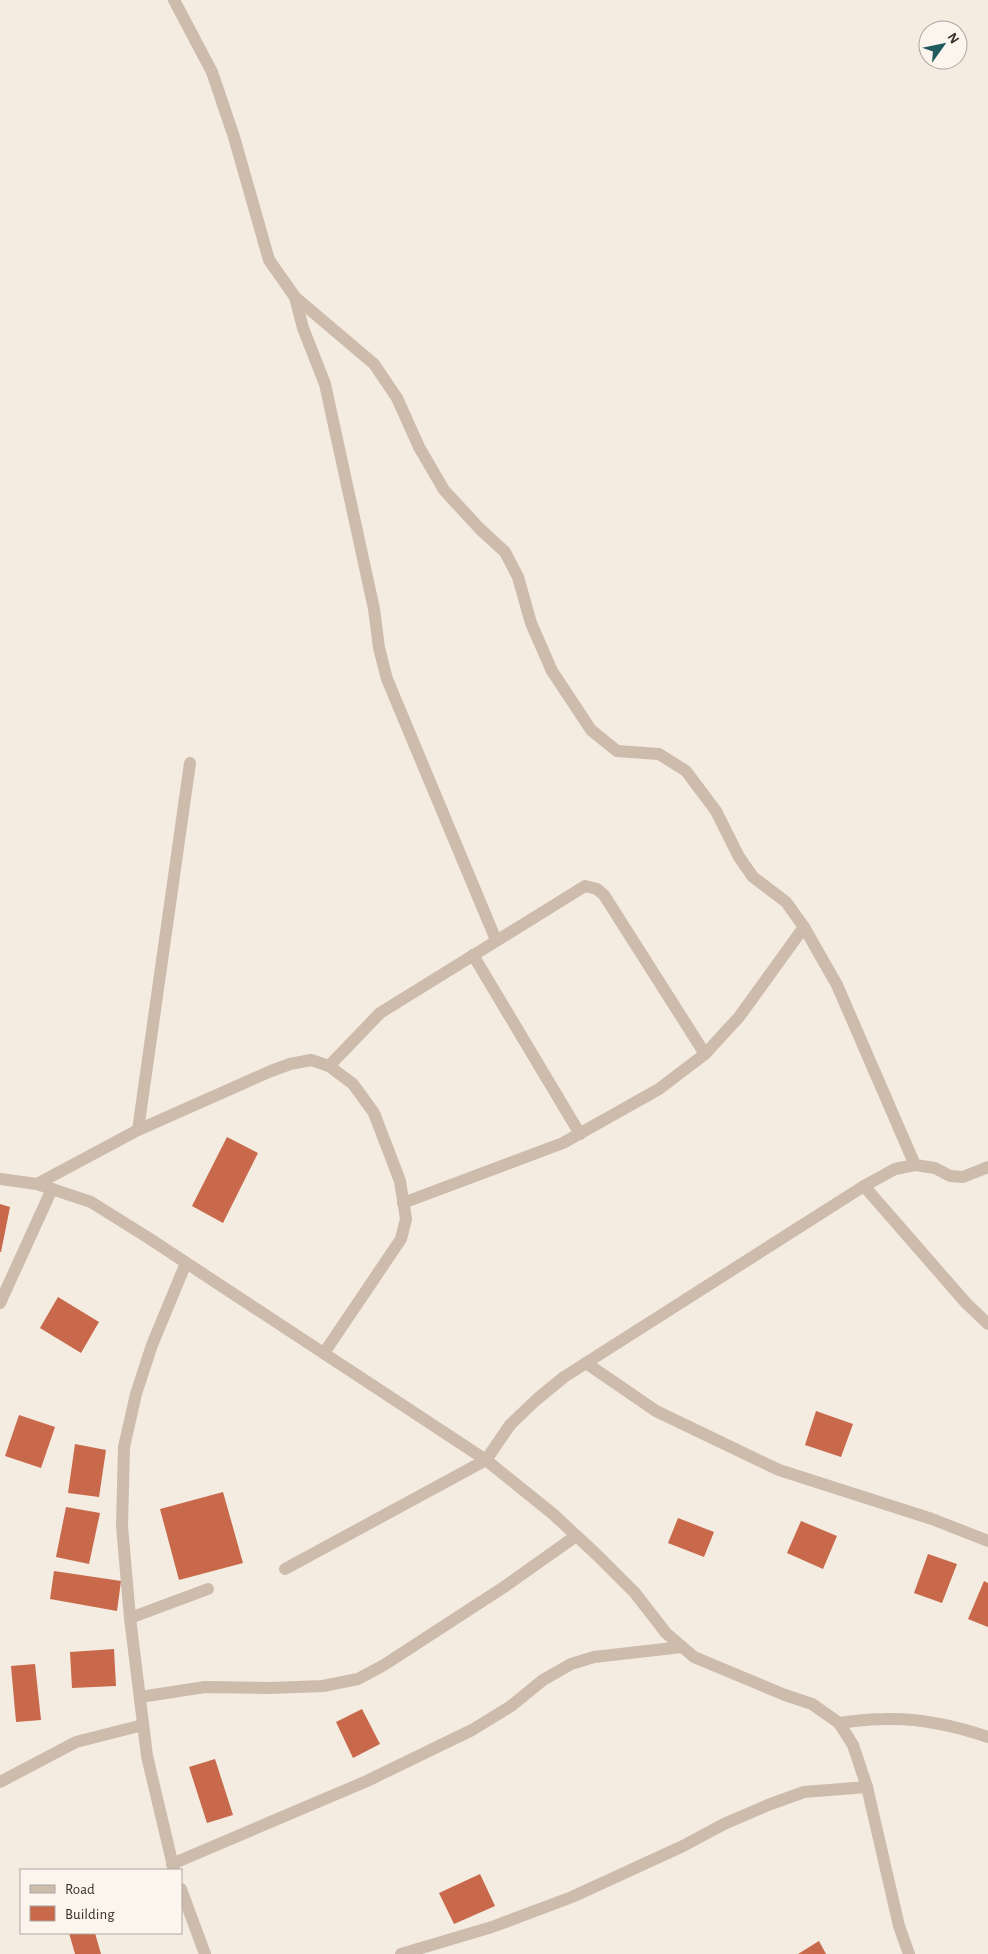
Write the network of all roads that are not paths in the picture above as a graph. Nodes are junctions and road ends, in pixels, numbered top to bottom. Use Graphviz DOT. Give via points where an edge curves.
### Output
graph roads {
  1 [pos="174,0"];
  2 [pos="295,297"];
  3 [pos="190,763"];
  4 [pos="804,927"];
  5 [pos="496,940"];
  6 [pos="473,955"];
  7 [pos="705,1054"];
  8 [pos="329,1066"];
  9 [pos="138,1130"];
  10 [pos="580,1134"];
  11 [pos="915,1165"];
  12 [pos="988,1167"];
  13 [pos="0,1179"];
  14 [pos="37,1184"];
  15 [pos="864,1186"];
  16 [pos="52,1190"];
  17 [pos="403,1203"];
  18 [pos="186,1263"];
  19 [pos="0,1303"];
  20 [pos="988,1324"];
  21 [pos="324,1353"];
  22 [pos="586,1363"];
  23 [pos="486,1460"];
  24 [pos="576,1536"];
  25 [pos="988,1541"];
  26 [pos="285,1569"];
  27 [pos="208,1589"];
  28 [pos="130,1618"];
  29 [pos="682,1647"];
  30 [pos="140,1697"];
  31 [pos="838,1723"];
  32 [pos="143,1725"];
  33 [pos="988,1737"];
  34 [pos="0,1782"];
  35 [pos="866,1787"];
  36 [pos="173,1867"];
  37 [pos="182,1892"];
  38 [pos="205,1954"];
  39 [pos="401,1954"];
  40 [pos="909,1954"];
  1 -- 2 [label="street" via="212,72 234,137 268,260"];
  2 -- 4 [label="street" via="374,364 397,398 419,447 444,490 505,552 518,577 531,623 552,671 590,730 617,751 659,754 686,771 716,811 753,877 786,902"];
  2 -- 5 [label="street" via="303,328 325,384 387,679"];
  3 -- 9 [label="street"];
  4 -- 7 [label="street" via="739,1017"];
  4 -- 11 [label="street" via="837,985"];
  5 -- 6 [label="street"];
  5 -- 7 [label="street" via="574,892 586,886 596,889 604,895"];
  6 -- 8 [label="street" via="380,1012"];
  6 -- 10 [label="street"];
  7 -- 10 [label="street" via="659,1089"];
  8 -- 9 [label="street" via="311,1060 290,1064"];
  8 -- 17 [label="street" via="353,1084 374,1113 400,1181"];
  9 -- 14 [label="street"];
  10 -- 17 [label="street"];
  11 -- 12 [label="street" via="963,1177"];
  11 -- 15 [label="street" via="895,1169"];
  13 -- 14 [label="street"];
  14 -- 16 [label="street"];
  15 -- 20 [label="street"];
  15 -- 22 [label="street"];
  16 -- 18 [label="street" via="91,1202"];
  16 -- 19 [label="street"];
  17 -- 21 [label="street" via="406,1219 401,1238"];
  18 -- 21 [label="street"];
  18 -- 28 [label="street" via="138,1386 124,1447 122,1526"];
  21 -- 23 [label="street"];
  22 -- 23 [label="street" via="564,1377 510,1425"];
  22 -- 25 [label="street" via="656,1411 779,1470 932,1519"];
  23 -- 24 [label="street"];
  23 -- 26 [label="street"];
  24 -- 29 [label="street" via="635,1593 666,1633"];
  24 -- 30 [label="street" via="384,1666 358,1679 314,1686 205,1687"];
  27 -- 28 [label="street"];
  28 -- 30 [label="street"];
  29 -- 31 [label="street" via="694,1656 812,1704"];
  29 -- 36 [label="street" via="594,1657 570,1664 472,1730 367,1781"];
  30 -- 32 [label="street"];
  31 -- 33 [label="street" via="886,1718 910,1720 969,1730"];
  31 -- 35 [label="street" via="853,1745"];
  32 -- 34 [label="street" via="76,1742"];
  32 -- 36 [label="street"];
  35 -- 39 [label="street" via="804,1792 724,1824 684,1846 572,1897 492,1927"];
  35 -- 40 [label="street" via="899,1926"];
  37 -- 38 [label="street"];
}
